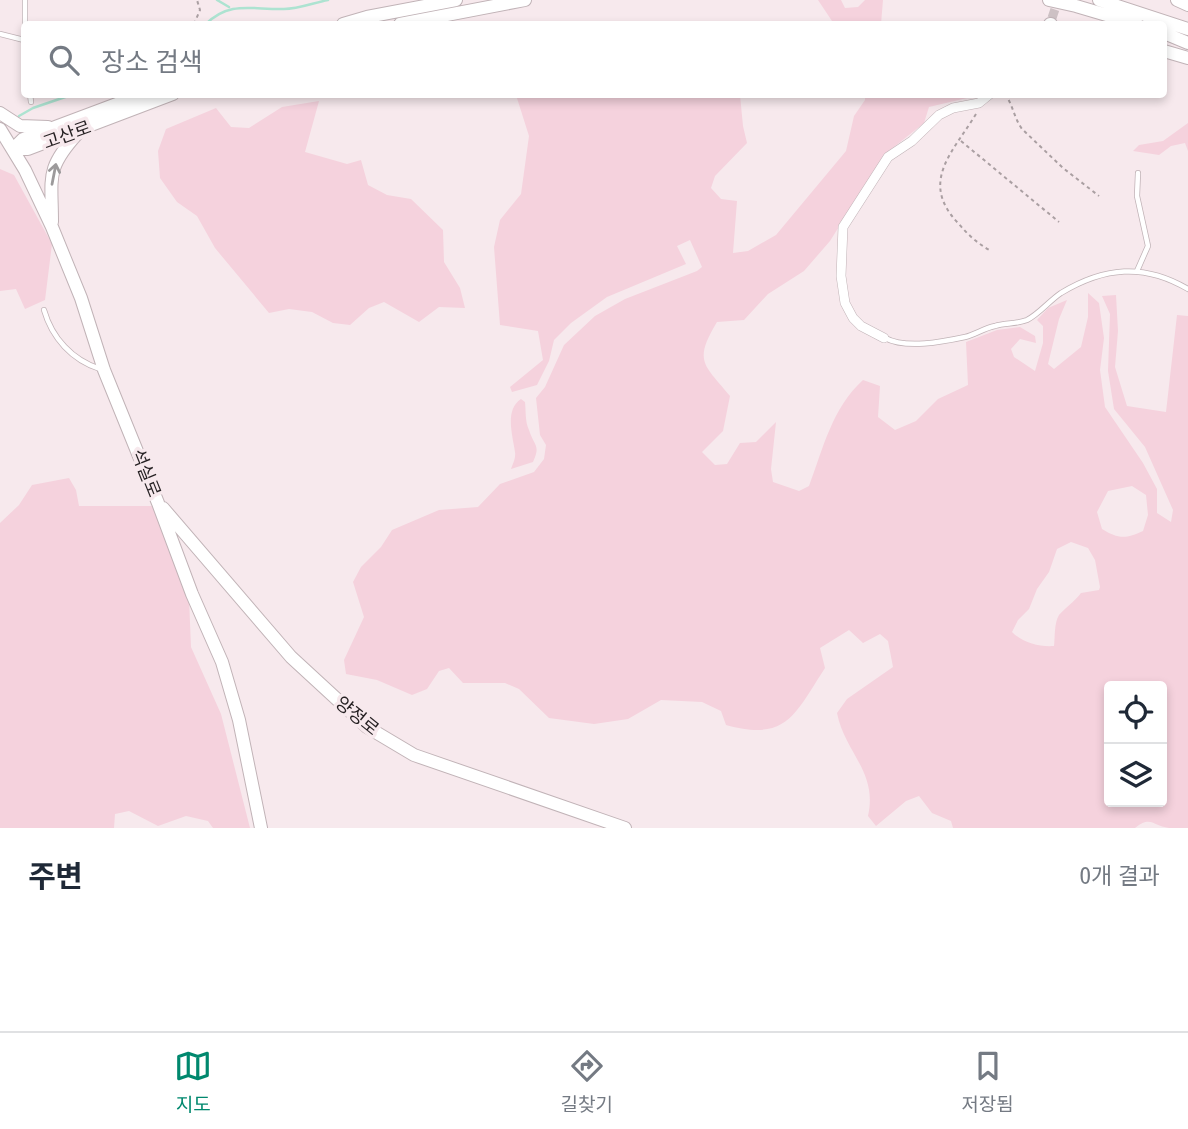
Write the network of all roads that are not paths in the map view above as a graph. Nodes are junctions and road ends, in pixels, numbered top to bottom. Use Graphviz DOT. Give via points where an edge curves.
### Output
graph roads {
  1 [pos="25,0"];
  2 [pos="454,0"];
  3 [pos="525,0"];
  4 [pos="1049,0"];
  5 [pos="1099,0"];
  6 [pos="1177,0"];
  7 [pos="1188,5"];
  8 [pos="25,21"];
  9 [pos="353,21"];
  10 [pos="416,21"];
  11 [pos="1128,21"];
  12 [pos="1163,21"];
  13 [pos="1167,22"];
  14 [pos="1188,29"];
  15 [pos="0,34"];
  16 [pos="1167,34"];
  17 [pos="21,39"];
  18 [pos="1188,43"];
  19 [pos="1167,52"];
  20 [pos="1188,58"];
  21 [pos="30,98"];
  22 [pos="132,98"];
  23 [pos="163,98"];
  24 [pos="985,98"];
  25 [pos="31,102"];
  26 [pos="0,113"];
  27 [pos="55,127"];
  28 [pos="0,129"];
  29 [pos="81,131"];
  30 [pos="6,149"];
  31 [pos="1138,173"];
  32 [pos="52,227"];
  33 [pos="1137,271"];
  34 [pos="1188,289"];
  35 [pos="44,310"];
  36 [pos="884,338"];
  37 [pos="104,370"];
  38 [pos="158,503"];
  39 [pos="189,536"];
  40 [pos="176,550"];
  41 [pos="261,828"];
  42 [pos="625,828"];
  1 -- 8 [label="lane"];
  2 -- 9 [label="main road"];
  3 -- 10 [label="main road"];
  4 -- 11 [label="main road"];
  5 -- 12 [label="main road"];
  6 -- 7 [label="main road"];
  13 -- 14 [label="main road"];
  15 -- 17 [label="lane"];
  16 -- 18 [label="main road"];
  19 -- 20 [label="main road"];
  21 -- 25 [label="lane"];
  22 -- 27 [label="main road, 고산로"];
  23 -- 29 [label="main road, 고산로"];
  24 -- 36 [label="street" via="939,115 888,157 843,228 845,303 861,326"];
  26 -- 27 [label="main road" via="20,127"];
  27 -- 30 [label="main road, 고산로"];
  28 -- 30 [label="main road, 석실로"];
  29 -- 30 [label="main road, 고산로" via="28,149"];
  32 -- 29 [label="main road, one-way" via="54,166"];
  30 -- 32 [label="main road, 석실로"];
  31 -- 33 [label="lane" via="1136,196 1148,246"];
  32 -- 37 [label="main road, 석실로"];
  33 -- 34 [label="lane"];
  33 -- 36 [label="lane" via="1089,279 1061,293 1026,320 967,337 903,343"];
  35 -- 37 [label="lane" via="49,328 64,348"];
  37 -- 38 [label="main road, 석실로"];
  38 -- 39 [label="main road, 양정로"];
  38 -- 40 [label="main road, 석실로"];
  39 -- 40 [label="main road"];
  39 -- 42 [label="main road, 양정로" via="291,657 367,727 414,755"];
  40 -- 41 [label="main road, 석실로" via="222,662"];
}
